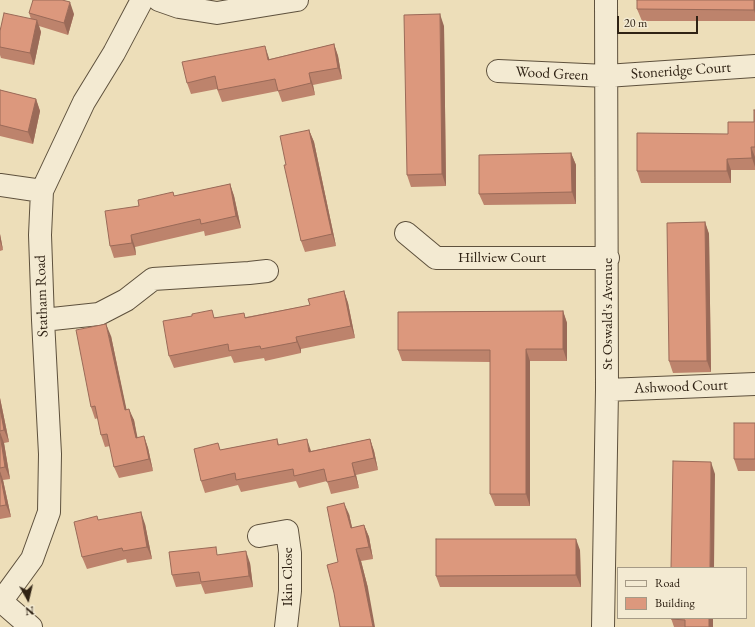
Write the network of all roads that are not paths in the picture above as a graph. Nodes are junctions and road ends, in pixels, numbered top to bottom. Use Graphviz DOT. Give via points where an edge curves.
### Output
graph roads {
  1 [pos="142,0"];
  2 [pos="159,0"];
  3 [pos="297,0"];
  4 [pos="606,0"];
  5 [pos="755,66"];
  6 [pos="498,71"];
  7 [pos="606,76"];
  8 [pos="0,186"];
  9 [pos="42,191"];
  10 [pos="406,233"];
  11 [pos="608,258"];
  12 [pos="267,271"];
  13 [pos="43,320"];
  14 [pos="755,384"];
  15 [pos="607,390"];
  16 [pos="259,536"];
  17 [pos="1,602"];
  18 [pos="31,627"];
  19 [pos="286,627"];
  20 [pos="603,627"];
  1 -- 9 [label="street, Statham Road" via="84,102"];
  2 -- 3 [label="street" via="179,7 217,13"];
  4 -- 7 [label="street, St Oswald's Avenue"];
  5 -- 7 [label="street, Stoneridge Court"];
  6 -- 7 [label="street, Wood Green"];
  7 -- 11 [label="street, St Oswald's Avenue"];
  8 -- 9 [label="street"];
  9 -- 13 [label="street, Statham Road" via="40,235"];
  10 -- 11 [label="street, Hillview Court" via="436,258"];
  11 -- 15 [label="street, St Oswald's Avenue"];
  12 -- 13 [label="street" via="153,279 126,300 99,314"];
  13 -- 17 [label="street, Statham Road" via="50,454 49,512 32,559"];
  14 -- 15 [label="street, Ashwood Court"];
  15 -- 20 [label="street, St Oswald's Avenue"];
  16 -- 19 [label="street, Ikin Close" via="287,531 290,591"];
  17 -- 18 [label="street"];
}
